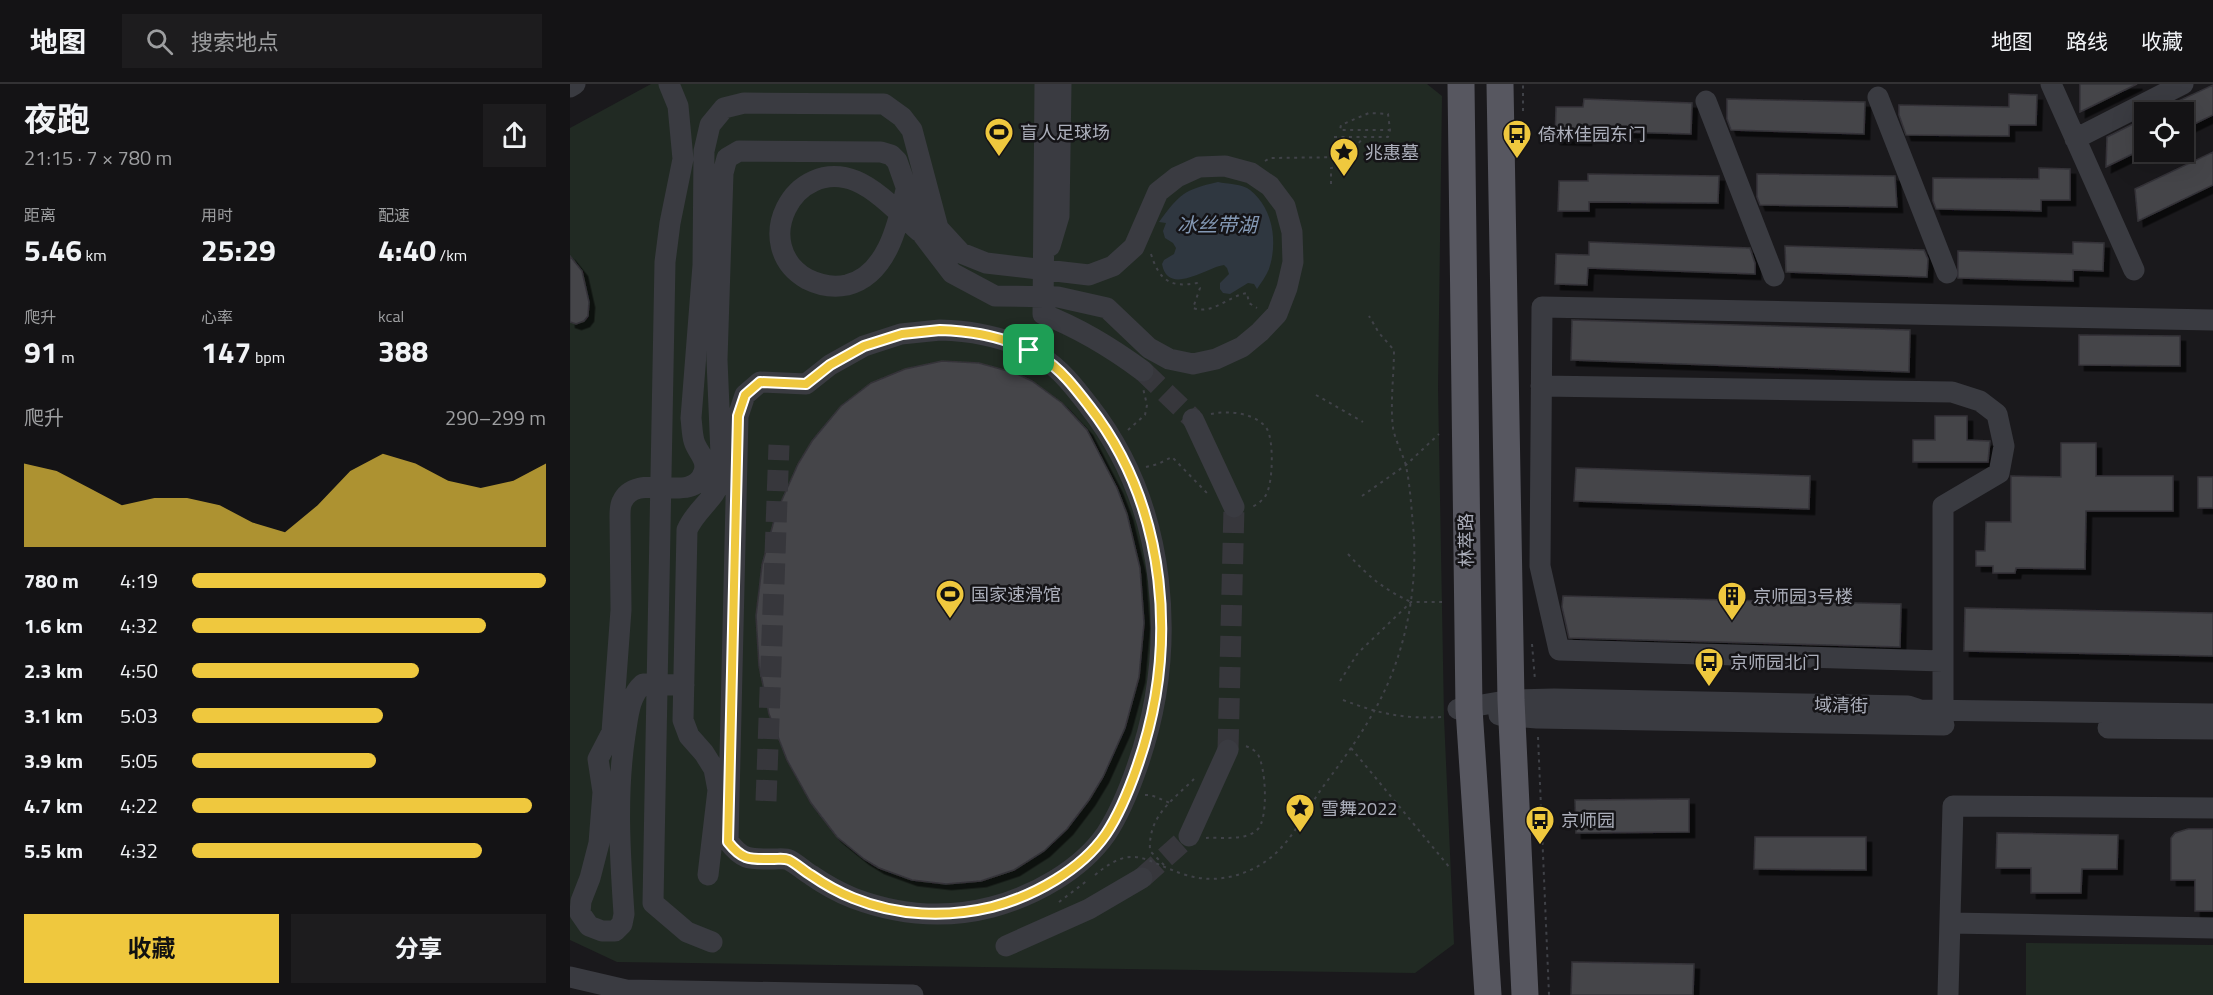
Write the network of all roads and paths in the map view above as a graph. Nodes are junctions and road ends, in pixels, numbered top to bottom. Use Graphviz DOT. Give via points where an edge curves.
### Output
graph roads {
  1 [pos="575,84"];
  2 [pos="669,84"];
  3 [pos="1045,84"];
  4 [pos="1061,84"];
  5 [pos="1461,84"];
  6 [pos="1500,84"];
  7 [pos="2050,84"];
  8 [pos="2183,84"];
  9 [pos="570,87"];
  10 [pos="1878,97"];
  11 [pos="1706,101"];
  12 [pos="1390,130"];
  13 [pos="1334,137"];
  14 [pos="1364,137"];
  15 [pos="2075,139"];
  16 [pos="1354,157"];
  17 [pos="1251,173"];
  18 [pos="1331,184"];
  19 [pos="906,189"];
  20 [pos="901,215"];
  21 [pos="922,235"];
  22 [pos="1149,246"];
  23 [pos="1043,270"];
  24 [pos="2134,270"];
  25 [pos="1947,273"];
  26 [pos="1774,276"];
  27 [pos="1043,297"];
  28 [pos="1281,304"];
  29 [pos="1369,316"];
  30 [pos="2213,320"];
  31 [pos="1143,378"];
  32 [pos="1541,386"];
  33 [pos="1316,395"];
  34 [pos="1193,419"];
  35 [pos="1363,422"];
  36 [pos="1439,434"];
  37 [pos="1113,440"];
  38 [pos="1406,465"];
  39 [pos="1129,471"];
  40 [pos="1207,493"];
  41 [pos="1362,496"];
  42 [pos="1240,508"];
  43 [pos="1348,554"];
  44 [pos="1412,602"];
  45 [pos="1442,602"];
  46 [pos="1468,660"];
  47 [pos="1510,661"];
  48 [pos="1943,661"];
  49 [pos="1340,681"];
  50 [pos="684,685"];
  51 [pos="1343,700"];
  52 [pos="1512,709"];
  53 [pos="1457,711"];
  54 [pos="1943,711"];
  55 [pos="1374,712"];
  56 [pos="2213,714"];
  57 [pos="2213,729"];
  58 [pos="1351,748"];
  59 [pos="1228,750"];
  60 [pos="1514,759"];
  61 [pos="1472,761"];
  62 [pos="1128,794"];
  63 [pos="2213,808"];
  64 [pos="1189,836"];
  65 [pos="1166,867"];
  66 [pos="1450,868"];
  67 [pos="708,875"];
  68 [pos="1142,878"];
  69 [pos="1058,902"];
  70 [pos="1950,923"];
  71 [pos="2213,928"];
  72 [pos="712,942"];
  73 [pos="1006,946"];
  74 [pos="1523,946"];
  75 [pos="1485,947"];
  76 [pos="570,977"];
  77 [pos="913,995"];
  78 [pos="1488,995"];
  79 [pos="1526,995"];
  80 [pos="1948,995"];
  1 -- 9 [label="street"];
  2 -- 72 [label="street" via="678,106 683,159 665,262 653,903 687,932"];
  3 -- 23 [label="street"];
  4 -- 23 [label="street" via="1059,216"];
  5 -- 46 [label="main road, 林萃路"];
  6 -- 47 [label="main road"];
  7 -- 15 [label="street"];
  8 -- 15 [label="street"];
  10 -- 25 [label="street"];
  11 -- 26 [label="street"];
  12 -- 12 [label="path" via="1388,114 1369,113 1341,125 1340,130"];
  12 -- 14 [label="path" via="1388,137"];
  13 -- 14 [label="path"];
  14 -- 16 [label="path"];
  15 -- 24 [label="street"];
  16 -- 17 [label="path" via="1270,158"];
  16 -- 18 [label="path" via="1352,166 1332,168"];
  17 -- 23 [label="street" via="1225,166 1199,167 1177,177 1158,192 1134,247 1113,266 1089,275"];
  17 -- 28 [label="street" via="1270,186 1285,206 1292,232 1293,262"];
  19 -- 20 [label="street"];
  19 -- 21 [label="street"];
  19 -- 50 [label="street" via="897,161 891,154 881,152 739,151 727,159 723,173 717,360 722,478 718,490 692,517 687,530"];
  20 -- 20 [label="street" via="880,263 864,278 844,286 823,285 803,277 789,261 781,241 781,220 790,201 805,186 825,178 857,182"];
  20 -- 21 [label="street"];
  21 -- 27 [label="street" via="952,273 994,296"];
  22 -- 28 [label="path" via="1160,275 1173,284 1197,283 1200,288 1193,308 1202,311 1247,293 1249,303 1258,309"];
  23 -- 27 [label="street"];
  23 -- 50 [label="street" via="986,263 961,253 951,243 938,228 912,130 902,117 884,105 744,103 724,108 710,125 704,151 703,265 692,418 694,443 704,460 704,471 698,481 687,487 645,487 631,492 622,501 621,610 612,732 598,759 603,792 599,843 580,913 589,926 602,931 615,931 624,914 618,812 620,768 635,691 643,684"];
  27 -- 28 [label="street" via="1107,308 1149,348 1169,359 1193,364 1242,347 1277,314"];
  27 -- 31 [label="street" via="1043,315 1090,336"];
  29 -- 38 [label="path" via="1394,350 1394,428"];
  30 -- 32 [label="street" via="1542,308"];
  31 -- 37 [label="path" via="1145,415"];
  32 -- 48 [label="street" via="1540,566 1559,650"];
  32 -- 48 [label="street" via="1952,392 1980,401 1997,414 2004,446 1999,473 1943,506"];
  33 -- 35 [label="path"];
  34 -- 42 [label="street"];
  34 -- 42 [label="path" via="1217,412 1240,414 1256,419 1269,432 1272,463 1268,493 1258,503"];
  36 -- 38 [label="path"];
  37 -- 39 [label="street"];
  37 -- 62 [label="street" via="1082,397 1044,358 1013,343 960,330 921,331 883,339 847,355 806,384 760,382 745,395 738,416 728,842 738,854 752,859 787,859 828,886 864,902 920,914 962,913 1003,904 1059,876 1106,834"];
  38 -- 41 [label="path"];
  38 -- 44 [label="path" via="1413,527"];
  39 -- 40 [label="path" via="1172,457"];
  39 -- 62 [label="street" via="1153,543 1162,631 1151,720"];
  43 -- 44 [label="path" via="1388,592"];
  44 -- 45 [label="path"];
  44 -- 49 [label="path" via="1358,653"];
  44 -- 55 [label="path" via="1400,647"];
  46 -- 47 [label="main road"];
  46 -- 53 [label="main road, 林萃路"];
  47 -- 52 [label="main road"];
  48 -- 54 [label="street"];
  50 -- 67 [label="street" via="683,720 688,736 714,769 718,790"];
  51 -- 55 [label="path"];
  52 -- 53 [label="street, 域清街"];
  52 -- 54 [label="street, 域清街" via="1908,706"];
  52 -- 57 [label="street, 域清街"];
  52 -- 60 [label="main road"];
  53 -- 55 [label="path" via="1411,718"];
  53 -- 61 [label="main road, 林萃路"];
  54 -- 56 [label="street, 域清街"];
  55 -- 58 [label="path"];
  58 -- 65 [label="path" via="1294,832 1261,865 1233,877 1209,879 1187,876"];
  58 -- 66 [label="path"];
  59 -- 64 [label="street"];
  59 -- 64 [label="path" via="1247,746 1260,758 1263,822 1255,832 1244,836"];
  60 -- 61 [label="main road"];
  60 -- 74 [label="main road"];
  61 -- 75 [label="main road, 林萃路"];
  62 -- 65 [label="path" via="1151,795 1170,803 1156,819 1149,836 1150,850"];
  63 -- 70 [label="street" via="1953,806"];
  65 -- 69 [label="path" via="1147,858 1120,859"];
  68 -- 73 [label="street" via="1089,909"];
  70 -- 71 [label="street"];
  70 -- 80 [label="street"];
  74 -- 75 [label="main road"];
  74 -- 79 [label="main road"];
  75 -- 78 [label="main road, 林萃路"];
  76 -- 77 [label="street" via="626,990"];
}
